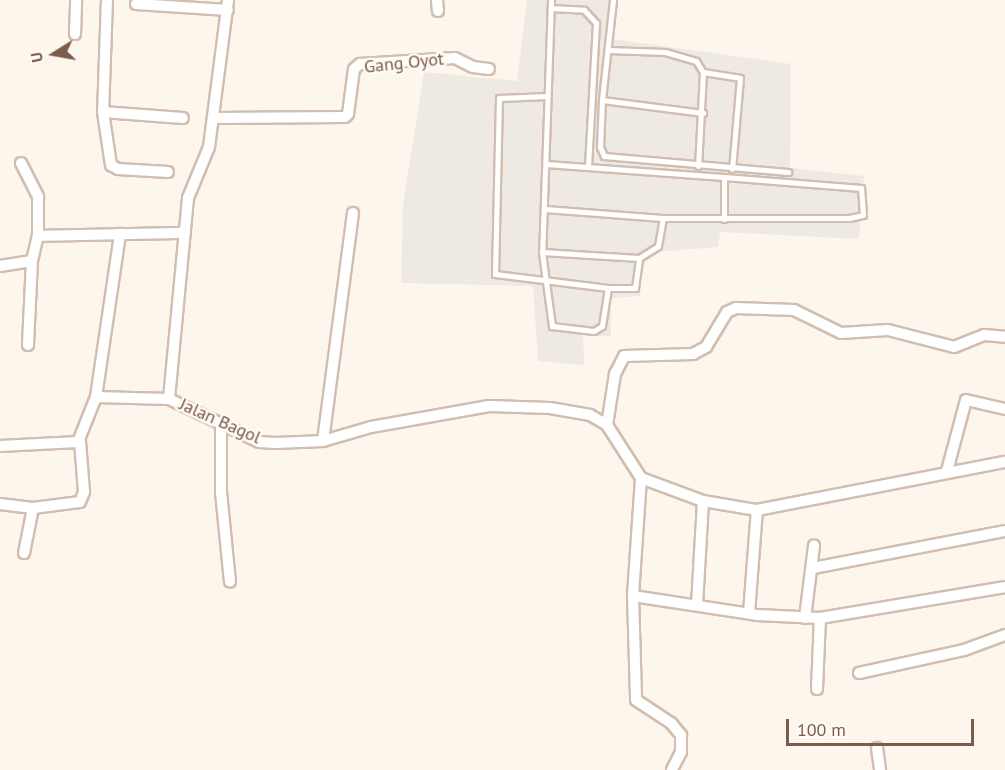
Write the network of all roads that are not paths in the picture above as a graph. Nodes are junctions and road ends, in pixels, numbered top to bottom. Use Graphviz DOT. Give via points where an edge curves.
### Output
graph roads {
  1 [pos="76,0"];
  2 [pos="107,0"];
  3 [pos="551,0"];
  4 [pos="613,0"];
  5 [pos="136,4"];
  6 [pos="228,5"];
  7 [pos="550,8"];
  8 [pos="75,34"];
  9 [pos="608,50"];
  10 [pos="489,69"];
  11 [pos="704,72"];
  12 [pos="547,96"];
  13 [pos="602,100"];
  14 [pos="103,112"];
  15 [pos="703,113"];
  16 [pos="183,118"];
  17 [pos="214,118"];
  18 [pos="21,164"];
  19 [pos="546,165"];
  20 [pos="698,166"];
  21 [pos="588,167"];
  22 [pos="732,169"];
  23 [pos="168,171"];
  24 [pos="788,172"];
  25 [pos="724,177"];
  26 [pos="545,209"];
  27 [pos="353,213"];
  28 [pos="663,218"];
  29 [pos="724,219"];
  30 [pos="186,233"];
  31 [pos="120,234"];
  32 [pos="38,236"];
  33 [pos="542,252"];
  34 [pos="639,258"];
  35 [pos="32,261"];
  36 [pos="0,266"];
  37 [pos="543,278"];
  38 [pos="608,288"];
  39 [pos="1005,337"];
  40 [pos="28,345"];
  41 [pos="96,397"];
  42 [pos="169,399"];
  43 [pos="1005,409"];
  44 [pos="221,423"];
  45 [pos="607,425"];
  46 [pos="80,441"];
  47 [pos="323,441"];
  48 [pos="0,446"];
  49 [pos="1005,462"];
  50 [pos="947,471"];
  51 [pos="641,478"];
  52 [pos="703,501"];
  53 [pos="0,504"];
  54 [pos="33,508"];
  55 [pos="757,510"];
  56 [pos="1005,531"];
  57 [pos="814,546"];
  58 [pos="24,553"];
  59 [pos="813,568"];
  60 [pos="230,582"];
  61 [pos="1005,587"];
  62 [pos="633,596"];
  63 [pos="697,605"];
  64 [pos="749,613"];
  65 [pos="805,618"];
  66 [pos="820,618"];
  67 [pos="1005,635"];
  68 [pos="859,673"];
  69 [pos="817,688"];
  70 [pos="877,748"];
  71 [pos="672,770"];
  72 [pos="880,770"];
  1 -- 8 [label="street"];
  2 -- 14 [label="street"];
  3 -- 7 [label="lane"];
  4 -- 9 [label="lane"];
  5 -- 6 [label="street"];
  6 -- 17 [label="street, Jalan Bagol"];
  7 -- 12 [label="lane"];
  7 -- 21 [label="lane" via="584,10 596,23"];
  9 -- 11 [label="lane" via="665,52 696,61"];
  9 -- 13 [label="lane"];
  10 -- 17 [label="street, Gang Oyot" via="473,68 454,58 360,64 354,69 345,117"];
  11 -- 15 [label="lane"];
  11 -- 22 [label="lane" via="740,78"];
  12 -- 19 [label="lane"];
  12 -- 37 [label="lane" via="499,98 493,269 498,276"];
  13 -- 15 [label="lane"];
  13 -- 20 [label="lane" via="600,147 604,156"];
  14 -- 16 [label="street"];
  14 -- 23 [label="street" via="114,168"];
  15 -- 20 [label="lane"];
  17 -- 30 [label="street, Jalan Bagol" via="206,156 189,190"];
  18 -- 32 [label="street" via="38,197"];
  19 -- 21 [label="lane"];
  19 -- 26 [label="lane"];
  20 -- 22 [label="lane"];
  21 -- 25 [label="lane"];
  22 -- 24 [label="lane"];
  25 -- 29 [label="lane"];
  25 -- 29 [label="lane" via="852,186 861,188 864,196 863,215 859,218"];
  26 -- 28 [label="lane"];
  26 -- 33 [label="lane"];
  27 -- 47 [label="street"];
  28 -- 29 [label="lane"];
  28 -- 34 [label="lane" via="658,246"];
  30 -- 31 [label="street"];
  30 -- 42 [label="street, Jalan Bagol"];
  31 -- 32 [label="street"];
  31 -- 41 [label="street"];
  32 -- 35 [label="street"];
  33 -- 34 [label="lane"];
  33 -- 37 [label="lane"];
  34 -- 38 [label="lane" via="635,288"];
  35 -- 36 [label="street"];
  35 -- 40 [label="street"];
  37 -- 38 [label="lane"];
  37 -- 38 [label="lane" via="548,319 558,330 594,331 602,326"];
  39 -- 45 [label="street" via="984,335 954,347 888,330 842,333 794,310 736,308 727,312 706,347 693,354 624,356 615,374"];
  41 -- 42 [label="street"];
  41 -- 46 [label="street"];
  42 -- 44 [label="street, Jalan Bagol"];
  43 -- 50 [label="street" via="970,399 963,403"];
  44 -- 47 [label="street, Jalan Bagol" via="259,442"];
  44 -- 60 [label="street" via="221,492"];
  45 -- 47 [label="street, Jalan Bagol" via="570,411 489,406 371,427"];
  45 -- 51 [label="street"];
  46 -- 48 [label="street"];
  46 -- 54 [label="street" via="83,499 75,505"];
  49 -- 50 [label="street"];
  50 -- 55 [label="street"];
  51 -- 52 [label="street"];
  51 -- 62 [label="street"];
  52 -- 55 [label="street"];
  52 -- 63 [label="street"];
  53 -- 54 [label="street"];
  54 -- 58 [label="street"];
  55 -- 64 [label="street"];
  56 -- 59 [label="street"];
  57 -- 59 [label="street"];
  59 -- 65 [label="street"];
  61 -- 66 [label="street"];
  62 -- 63 [label="street"];
  62 -- 71 [label="street" via="636,700 671,723 681,735 681,752"];
  63 -- 64 [label="street"];
  64 -- 65 [label="street"];
  65 -- 66 [label="street"];
  66 -- 69 [label="street"];
  67 -- 68 [label="street" via="964,650"];
  70 -- 72 [label="street"];
}
